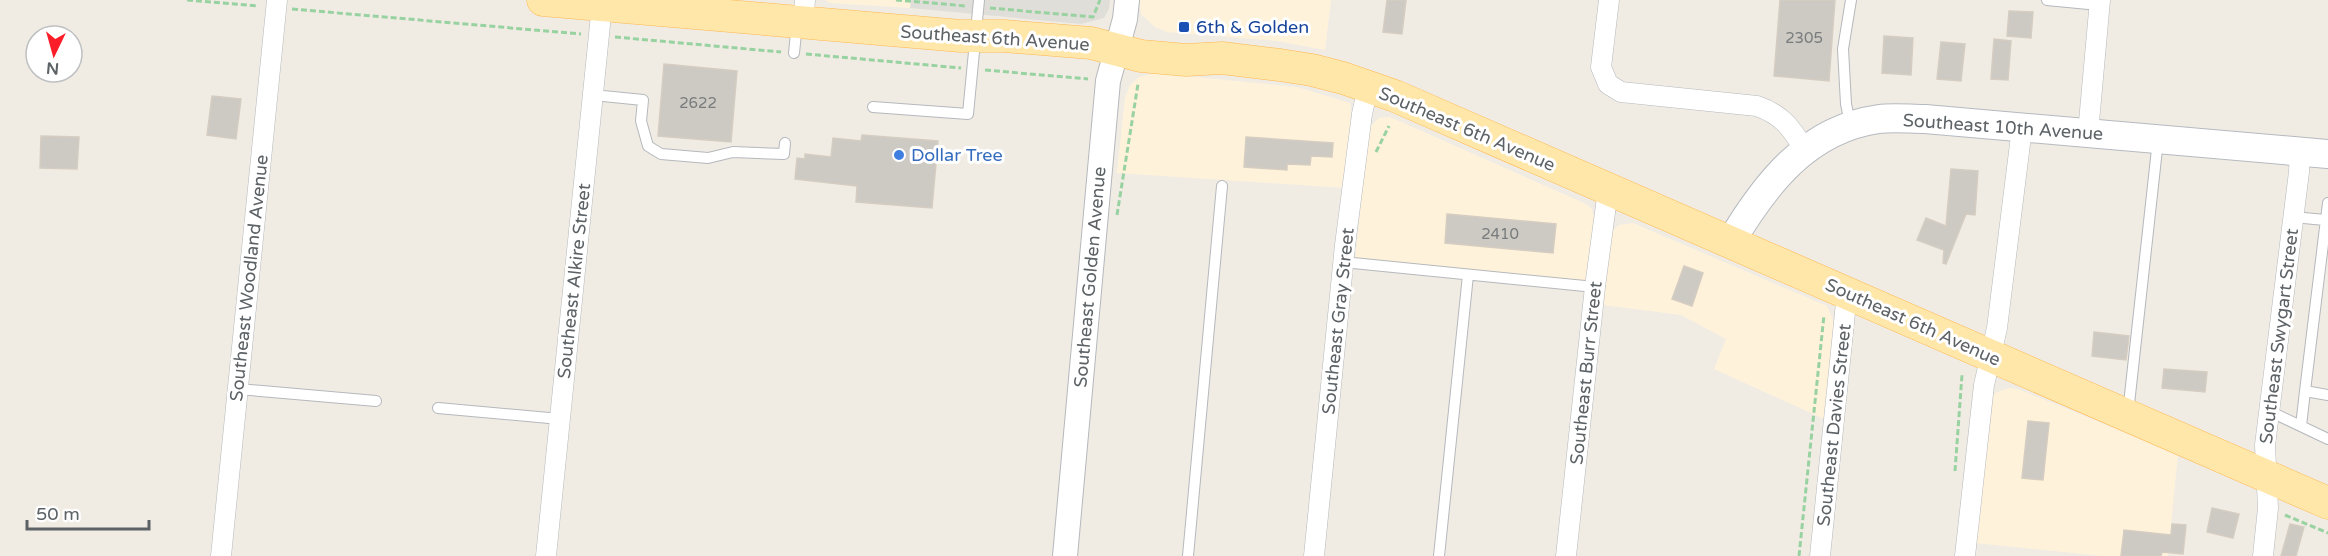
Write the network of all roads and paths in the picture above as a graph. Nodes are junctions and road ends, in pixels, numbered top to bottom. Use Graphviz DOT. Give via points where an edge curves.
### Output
graph roads {
  1 [pos="187,0"];
  2 [pos="543,0"];
  3 [pos="896,0"];
  4 [pos="1100,0"];
  5 [pos="1127,0"];
  6 [pos="1609,0"];
  7 [pos="1851,0"];
  8 [pos="2047,0"];
  9 [pos="2099,2"];
  10 [pos="277,4"];
  11 [pos="978,14"];
  12 [pos="802,15"];
  13 [pos="601,21"];
  14 [pos="1116,49"];
  15 [pos="794,53"];
  16 [pos="972,69"];
  17 [pos="1088,79"];
  18 [pos="1368,87"];
  19 [pos="593,95"];
  20 [pos="873,107"];
  21 [pos="1851,127"];
  22 [pos="2022,128"];
  23 [pos="2088,133"];
  24 [pos="2158,140"];
  25 [pos="785,143"];
  26 [pos="1805,150"];
  27 [pos="2300,151"];
  28 [pos="2328,154"];
  29 [pos="1222,186"];
  30 [pos="1608,190"];
  31 [pos="2328,203"];
  32 [pos="2293,217"];
  33 [pos="2325,220"];
  34 [pos="1730,243"];
  35 [pos="2324,255"];
  36 [pos="1343,262"];
  37 [pos="1468,275"];
  38 [pos="1595,287"];
  39 [pos="1847,293"];
  40 [pos="1824,315"];
  41 [pos="1990,356"];
  42 [pos="238,389"];
  43 [pos="2305,391"];
  44 [pos="2328,394"];
  45 [pos="376,401"];
  46 [pos="438,408"];
  47 [pos="2270,411"];
  48 [pos="2128,416"];
  49 [pos="560,419"];
  50 [pos="2301,426"];
  51 [pos="2328,439"];
  52 [pos="2267,477"];
  53 [pos="2328,503"];
  54 [pos="2285,515"];
  55 [pos="2328,533"];
  56 [pos="221,556"];
  57 [pos="546,556"];
  58 [pos="1065,556"];
  59 [pos="1188,556"];
  60 [pos="1314,556"];
  61 [pos="1439,556"];
  62 [pos="1566,556"];
  63 [pos="1799,556"];
  64 [pos="1820,556"];
  65 [pos="1965,556"];
  66 [pos="2262,556"];
  1 -- 10 [label="path"];
  2 -- 13 [label="main road, Southeast 6th Avenue"];
  3 -- 11 [label="path"];
  4 -- 11 [label="path" via="1093,17"];
  5 -- 14 [label="street, Southeast Golden Avenue"];
  6 -- 26 [label="street" via="1601,67 1608,84 1621,92 1757,106 1776,114"];
  7 -- 21 [label="lane" via="1843,49"];
  8 -- 9 [label="lane"];
  9 -- 23 [label="street"];
  10 -- 13 [label="path"];
  10 -- 42 [label="street, Southeast Woodland Avenue"];
  11 -- 12 [label="main road, Southeast 6th Avenue"];
  11 -- 14 [label="main road, Southeast 6th Avenue" via="1004,36 1091,43"];
  11 -- 16 [label="lane"];
  12 -- 13 [label="main road, Southeast 6th Avenue"];
  12 -- 15 [label="lane"];
  13 -- 15 [label="path"];
  13 -- 19 [label="street, Southeast Alkire Street"];
  14 -- 18 [label="main road, Southeast 6th Avenue" via="1141,56 1222,58 1311,70"];
  14 -- 58 [label="street, Southeast Golden Avenue" via="1108,81"];
  15 -- 16 [label="path"];
  16 -- 17 [label="path"];
  16 -- 20 [label="lane" via="968,114"];
  18 -- 30 [label="main road, Southeast 6th Avenue"];
  18 -- 36 [label="street, Southeast Gray Street"];
  19 -- 25 [label="lane" via="643,100 642,121 648,146 661,154 708,158 733,152 784,154"];
  19 -- 49 [label="street, Southeast Alkire Street"];
  21 -- 22 [label="main road, Southeast 10th Avenue" via="1905,118"];
  21 -- 26 [label="main road, Southeast 10th Avenue" via="1816,141"];
  22 -- 23 [label="main road, Southeast 10th Avenue"];
  22 -- 41 [label="street" via="1997,328"];
  23 -- 24 [label="main road, Southeast 10th Avenue"];
  24 -- 27 [label="main road, Southeast 10th Avenue"];
  24 -- 48 [label="lane"];
  26 -- 34 [label="main road, Southeast 10th Avenue" via="1762,193"];
  27 -- 28 [label="main road, Southeast 10th Avenue"];
  27 -- 32 [label="street, Southeast Swygart Street"];
  29 -- 59 [label="lane"];
  30 -- 34 [label="main road, Southeast 6th Avenue"];
  30 -- 38 [label="street, Southeast Burr Street"];
  31 -- 33 [label="lane"];
  32 -- 33 [label="lane"];
  32 -- 47 [label="street, Southeast Swygart Street"];
  33 -- 35 [label="lane"];
  34 -- 39 [label="main road, Southeast 6th Avenue"];
  35 -- 43 [label="lane"];
  36 -- 37 [label="lane"];
  36 -- 60 [label="street, Southeast Gray Street"];
  37 -- 38 [label="lane"];
  37 -- 61 [label="lane"];
  38 -- 62 [label="street, Southeast Burr Street"];
  39 -- 41 [label="main road, Southeast 6th Avenue"];
  39 -- 64 [label="street, Southeast Davies Street"];
  40 -- 63 [label="path"];
  41 -- 48 [label="main road, Southeast 6th Avenue"];
  41 -- 65 [label="street"];
  42 -- 45 [label="lane"];
  42 -- 56 [label="street, Southeast Woodland Avenue"];
  43 -- 44 [label="lane"];
  43 -- 50 [label="lane"];
  46 -- 49 [label="lane"];
  47 -- 50 [label="lane"];
  47 -- 52 [label="street, Southeast Swygart Street" via="2265,445"];
  48 -- 52 [label="main road, Southeast 6th Avenue"];
  49 -- 57 [label="street, Southeast Alkire Street"];
  50 -- 51 [label="lane"];
  52 -- 53 [label="main road, Southeast 6th Avenue"];
  52 -- 66 [label="street, Southeast Swygart Street"];
  54 -- 55 [label="path"];
}
